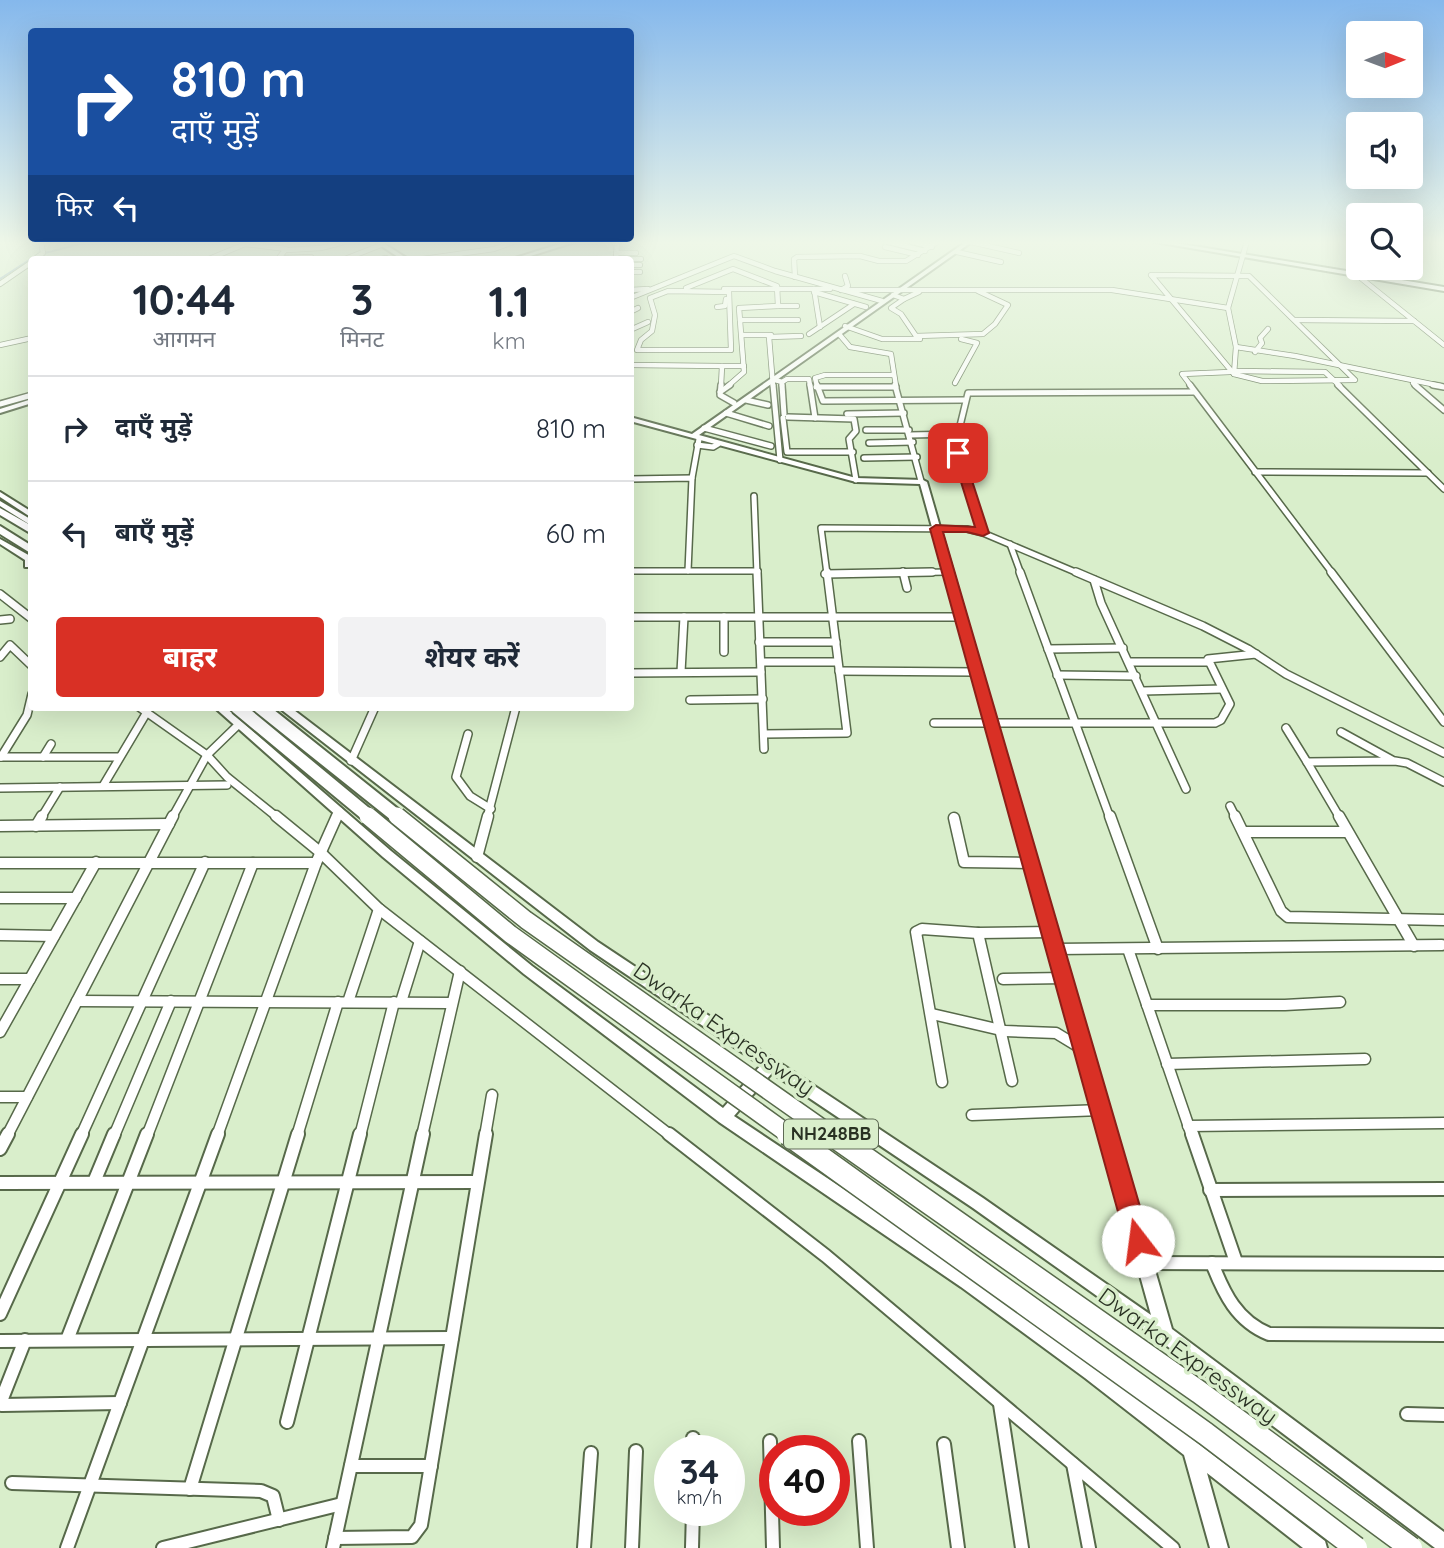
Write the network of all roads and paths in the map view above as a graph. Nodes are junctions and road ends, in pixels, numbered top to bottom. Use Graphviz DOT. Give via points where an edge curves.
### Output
graph roads {
  1 [pos="655,313"];
  2 [pos="729,313"];
  3 [pos="739,313"];
  4 [pos="818,313"];
  5 [pos="840,313"];
  6 [pos="866,313"];
  7 [pos="867,313"];
  8 [pos="900,313"];
  9 [pos="1002,313"];
  10 [pos="1181,313"];
  11 [pos="1229,313"];
  12 [pos="1288,313"];
  13 [pos="1404,313"];
  14 [pos="740,320"];
  15 [pos="798,320"];
  16 [pos="1295,320"];
  17 [pos="1414,321"];
  18 [pos="648,322"];
  19 [pos="820,327"];
  20 [pos="847,327"];
  21 [pos="634,328"];
  22 [pos="1268,329"];
  23 [pos="809,334"];
  24 [pos="839,334"];
  25 [pos="742,335"];
  26 [pos="28,339"];
  27 [pos="0,345"];
  28 [pos="1444,345"];
  29 [pos="1236,347"];
  30 [pos="1255,352"];
  31 [pos="634,365"];
  32 [pos="1341,365"];
  33 [pos="722,366"];
  34 [pos="744,366"];
  35 [pos="1233,372"];
  36 [pos="893,375"];
  37 [pos="777,380"];
  38 [pos="1411,381"];
  39 [pos="1336,382"];
  40 [pos="955,383"];
  41 [pos="816,387"];
  42 [pos="896,387"];
  43 [pos="1444,387"];
  44 [pos="721,391"];
  45 [pos="1194,392"];
  46 [pos="964,400"];
  47 [pos="28,401"];
  48 [pos="740,401"];
  49 [pos="900,401"];
  50 [pos="28,402"];
  51 [pos="0,404"];
  52 [pos="768,405"];
  53 [pos="1444,410"];
  54 [pos="0,413"];
  55 [pos="726,413"];
  56 [pos="904,413"];
  57 [pos="847,414"];
  58 [pos="785,416"];
  59 [pos="815,418"];
  60 [pos="634,420"];
  61 [pos="769,426"];
  62 [pos="704,428"];
  63 [pos="866,430"];
  64 [pos="909,432"];
  65 [pos="958,434"];
  66 [pos="694,439"];
  67 [pos="913,442"];
  68 [pos="869,443"];
  69 [pos="771,446"];
  70 [pos="853,452"];
  71 [pos="917,457"];
  72 [pos="864,458"];
  73 [pos="780,460"];
  74 [pos="1255,472"];
  75 [pos="1428,473"];
  76 [pos="692,478"];
  77 [pos="856,480"];
  78 [pos="634,481"];
  79 [pos="921,481"];
  80 [pos="1444,489"];
  81 [pos="0,494"];
  82 [pos="754,496"];
  83 [pos="0,503"];
  84 [pos="0,511"];
  85 [pos="28,513"];
  86 [pos="28,521"];
  87 [pos="28,528"];
  88 [pos="0,529"];
  89 [pos="936,529"];
  90 [pos="983,533"];
  91 [pos="0,541"];
  92 [pos="1010,544"];
  93 [pos="28,548"];
  94 [pos="0,549"];
  95 [pos="28,558"];
  96 [pos="28,565"];
  97 [pos="634,571"];
  98 [pos="688,571"];
  99 [pos="758,571"];
  100 [pos="903,571"];
  101 [pos="948,572"];
  102 [pos="825,574"];
  103 [pos="1094,580"];
  104 [pos="907,588"];
  105 [pos="0,594"];
  106 [pos="28,616"];
  107 [pos="684,617"];
  108 [pos="724,617"];
  109 [pos="759,617"];
  110 [pos="832,617"];
  111 [pos="961,617"];
  112 [pos="634,618"];
  113 [pos="0,620"];
  114 [pos="10,620"];
  115 [pos="759,642"];
  116 [pos="836,642"];
  117 [pos="1123,648"];
  118 [pos="1048,649"];
  119 [pos="724,652"];
  120 [pos="1256,654"];
  121 [pos="0,657"];
  122 [pos="28,662"];
  123 [pos="761,662"];
  124 [pos="837,662"];
  125 [pos="1130,662"];
  126 [pos="1208,662"];
  127 [pos="839,671"];
  128 [pos="681,672"];
  129 [pos="761,672"];
  130 [pos="976,672"];
  131 [pos="634,673"];
  132 [pos="1057,675"];
  133 [pos="1136,676"];
  134 [pos="1222,689"];
  135 [pos="1143,691"];
  136 [pos="763,699"];
  137 [pos="690,700"];
  138 [pos="28,711"];
  139 [pos="142,711"];
  140 [pos="144,711"];
  141 [pos="265,711"];
  142 [pos="290,711"];
  143 [pos="374,711"];
  144 [pos="515,711"];
  145 [pos="237,716"];
  146 [pos="1155,721"];
  147 [pos="1444,722"];
  148 [pos="934,723"];
  149 [pos="1075,723"];
  150 [pos="991,724"];
  151 [pos="1286,728"];
  152 [pos="1341,732"];
  153 [pos="468,734"];
  154 [pos="764,734"];
  155 [pos="1423,740"];
  156 [pos="51,744"];
  157 [pos="1444,748"];
  158 [pos="764,749"];
  159 [pos="1444,753"];
  160 [pos="207,755"];
  161 [pos="0,757"];
  162 [pos="43,757"];
  163 [pos="119,757"];
  164 [pos="351,761"];
  165 [pos="1395,761"];
  166 [pos="1307,762"];
  167 [pos="1444,782"];
  168 [pos="189,785"];
  169 [pos="227,785"];
  170 [pos="103,786"];
  171 [pos="60,787"];
  172 [pos="0,788"];
  173 [pos="1186,789"];
  174 [pos="1230,806"];
  175 [pos="491,809"];
  176 [pos="339,811"];
  177 [pos="954,817"];
  178 [pos="169,824"];
  179 [pos="36,825"];
  180 [pos="0,826"];
  181 [pos="1244,832"];
  182 [pos="1347,832"];
  183 [pos="477,857"];
  184 [pos="318,858"];
  185 [pos="96,862"];
  186 [pos="149,862"];
  187 [pos="205,862"];
  188 [pos="0,863"];
  189 [pos="253,863"];
  190 [pos="1031,863"];
  191 [pos="0,898"];
  192 [pos="76,898"];
  193 [pos="379,909"];
  194 [pos="1399,920"];
  195 [pos="1444,920"];
  196 [pos="1051,932"];
  197 [pos="978,933"];
  198 [pos="0,935"];
  199 [pos="54,936"];
  200 [pos="420,941"];
  201 [pos="1414,946"];
  202 [pos="1443,947"];
  203 [pos="1158,948"];
  204 [pos="1056,949"];
  205 [pos="1128,949"];
  206 [pos="460,971"];
  207 [pos="1065,978"];
  208 [pos="0,979"];
  209 [pos="30,979"];
  210 [pos="1003,979"];
  211 [pos="77,1000"];
  212 [pos="142,1001"];
  213 [pos="171,1001"];
  214 [pos="199,1001"];
  215 [pos="265,1002"];
  216 [pos="343,1002"];
  217 [pos="397,1002"];
  218 [pos="1340,1002"];
  219 [pos="450,1003"];
  220 [pos="1147,1005"];
  221 [pos="932,1014"];
  222 [pos="1001,1030"];
  223 [pos="0,1032"];
  224 [pos="1084,1050"];
  225 [pos="1366,1059"];
  226 [pos="771,1064"];
  227 [pos="1167,1064"];
  228 [pos="1012,1081"];
  229 [pos="942,1082"];
  230 [pos="492,1095"];
  231 [pos="0,1097"];
  232 [pos="27,1097"];
  233 [pos="1101,1110"];
  234 [pos="972,1115"];
  235 [pos="724,1117"];
  236 [pos="1444,1123"];
  237 [pos="1188,1126"];
  238 [pos="0,1149"];
  239 [pos="0,1182"];
  240 [pos="60,1182"];
  241 [pos="94,1182"];
  242 [pos="129,1182"];
  243 [pos="200,1182"];
  244 [pos="283,1182"];
  245 [pos="348,1182"];
  246 [pos="412,1182"];
  247 [pos="476,1182"];
  248 [pos="1444,1189"];
  249 [pos="1210,1190"];
  250 [pos="1236,1262"];
  251 [pos="1144,1263"];
  252 [pos="1212,1263"];
  253 [pos="1444,1264"];
  254 [pos="0,1314"];
  255 [pos="1165,1334"];
  256 [pos="1444,1335"];
  257 [pos="378,1338"];
  258 [pos="452,1338"];
  259 [pos="236,1339"];
  260 [pos="308,1339"];
  261 [pos="0,1340"];
  262 [pos="25,1340"];
  263 [pos="67,1340"];
  264 [pos="143,1340"];
  265 [pos="120,1403"];
  266 [pos="1000,1404"];
  267 [pos="1407,1414"];
  268 [pos="1444,1415"];
  269 [pos="287,1422"];
  270 [pos="859,1441"];
  271 [pos="944,1444"];
  272 [pos="636,1451"];
  273 [pos="1192,1452"];
  274 [pos="591,1453"];
  275 [pos="1073,1464"];
  276 [pos="351,1465"];
  277 [pos="431,1466"];
  278 [pos="12,1483"];
  279 [pos="91,1485"];
  280 [pos="190,1489"];
  281 [pos="342,1504"];
  282 [pos="279,1520"];
  283 [pos="693,1526"];
  284 [pos="773,1526"];
  285 [pos="334,1543"];
  286 [pos="1444,1543"];
  287 [pos="68,1548"];
  288 [pos="163,1548"];
  289 [pos="584,1548"];
  290 [pos="632,1548"];
  291 [pos="692,1548"];
  292 [pos="774,1548"];
  293 [pos="867,1548"];
  294 [pos="958,1548"];
  295 [pos="1022,1548"];
  296 [pos="1088,1548"];
  297 [pos="1173,1548"];
  298 [pos="1219,1548"];
  299 [pos="1318,1548"];
  300 [pos="1356,1548"];
  301 [pos="1411,1548"];
  1 -- 2 [label="street" via="653,328 637,351 730,351"];
  3 -- 14 [label="street"];
  4 -- 19 [label="street"];
  5 -- 19 [label="street"];
  6 -- 20 [label="street"];
  7 -- 20 [label="street"];
  8 -- 9 [label="street" via="916,335 983,334"];
  10 -- 35 [label="street"];
  11 -- 29 [label="street"];
  12 -- 16 [label="street"];
  13 -- 17 [label="street"];
  14 -- 15 [label="street"];
  14 -- 25 [label="street"];
  16 -- 17 [label="street"];
  16 -- 32 [label="street"];
  17 -- 28 [label="street"];
  18 -- 21 [label="street"];
  19 -- 23 [label="street"];
  20 -- 24 [label="street"];
  20 -- 37 [label="street"];
  20 -- 40 [label="street" via="882,339 970,339 977,343"];
  22 -- 30 [label="street"];
  24 -- 36 [label="street" via="850,347 891,354"];
  24 -- 37 [label="street"];
  25 -- 34 [label="street"];
  25 -- 37 [label="street" via="800,335 768,337"];
  26 -- 27 [label="street"];
  29 -- 30 [label="street"];
  29 -- 35 [label="street"];
  30 -- 32 [label="street"];
  31 -- 33 [label="street"];
  32 -- 38 [label="street"];
  32 -- 39 [label="street" via="1355,380"];
  33 -- 34 [label="street"];
  33 -- 44 [label="street"];
  34 -- 44 [label="street" via="741,377"];
  35 -- 39 [label="street" via="1262,381"];
  35 -- 39 [label="street" via="1323,372"];
  35 -- 45 [label="street" via="1182,373"];
  36 -- 41 [label="street" via="820,375 815,377"];
  36 -- 42 [label="street"];
  37 -- 48 [label="street"];
  37 -- 58 [label="street"];
  37 -- 59 [label="street" via="808,379"];
  37 -- 73 [label="street"];
  38 -- 43 [label="street"];
  38 -- 53 [label="street"];
  39 -- 75 [label="street"];
  41 -- 42 [label="street"];
  41 -- 49 [label="street" via="824,401"];
  42 -- 49 [label="street"];
  44 -- 48 [label="street"];
  45 -- 46 [label="street" via="971,392"];
  45 -- 74 [label="street"];
  46 -- 49 [label="street"];
  46 -- 65 [label="street"];
  47 -- 51 [label="street"];
  48 -- 52 [label="street"];
  48 -- 55 [label="street"];
  48 -- 66 [label="street"];
  49 -- 56 [label="street"];
  50 -- 54 [label="street"];
  55 -- 61 [label="street"];
  55 -- 62 [label="street"];
  56 -- 57 [label="street"];
  56 -- 64 [label="street"];
  58 -- 59 [label="street"];
  58 -- 70 [label="street" via="786,452"];
  59 -- 70 [label="street" via="854,419 856,431 849,439"];
  60 -- 66 [label="street"];
  62 -- 66 [label="street"];
  62 -- 69 [label="street"];
  63 -- 64 [label="street"];
  64 -- 65 [label="street"];
  64 -- 67 [label="street"];
  65 -- 90 [label="street" via="959,462"];
  66 -- 73 [label="street"];
  66 -- 76 [label="street"];
  67 -- 68 [label="street"];
  67 -- 71 [label="street"];
  70 -- 77 [label="street"];
  71 -- 72 [label="street"];
  71 -- 79 [label="street"];
  73 -- 77 [label="street"];
  74 -- 75 [label="street"];
  74 -- 147 [label="street"];
  75 -- 80 [label="street"];
  76 -- 78 [label="street"];
  76 -- 98 [label="street"];
  77 -- 79 [label="street"];
  79 -- 89 [label="street"];
  81 -- 85 [label="street"];
  82 -- 99 [label="street"];
  83 -- 86 [label="street"];
  84 -- 87 [label="highway"];
  88 -- 93 [label="highway"];
  89 -- 90 [label="street"];
  89 -- 101 [label="street"];
  89 -- 102 [label="street" via="821,528"];
  90 -- 92 [label="street"];
  91 -- 95 [label="street"];
  92 -- 103 [label="street"];
  92 -- 118 [label="street"];
  94 -- 96 [label="street"];
  97 -- 98 [label="street"];
  98 -- 99 [label="street"];
  99 -- 109 [label="street"];
  100 -- 101 [label="street"];
  100 -- 102 [label="street"];
  100 -- 104 [label="street"];
  101 -- 111 [label="street"];
  102 -- 110 [label="street"];
  103 -- 117 [label="street"];
  103 -- 120 [label="street"];
  105 -- 106 [label="street"];
  107 -- 108 [label="street"];
  107 -- 112 [label="street"];
  107 -- 128 [label="street"];
  108 -- 109 [label="street"];
  108 -- 119 [label="street"];
  109 -- 110 [label="street"];
  109 -- 115 [label="street"];
  110 -- 111 [label="street"];
  110 -- 116 [label="street"];
  111 -- 130 [label="street"];
  113 -- 114 [label="street"];
  115 -- 116 [label="street"];
  115 -- 123 [label="street"];
  116 -- 124 [label="street"];
  117 -- 118 [label="street"];
  117 -- 125 [label="street"];
  118 -- 132 [label="street"];
  120 -- 126 [label="street" via="1214,657"];
  120 -- 155 [label="street"];
  121 -- 122 [label="street" via="10,645"];
  123 -- 124 [label="street"];
  123 -- 129 [label="street"];
  124 -- 127 [label="street"];
  125 -- 126 [label="street"];
  125 -- 133 [label="street"];
  126 -- 134 [label="street"];
  127 -- 130 [label="street"];
  127 -- 154 [label="street" via="847,733"];
  128 -- 129 [label="street"];
  128 -- 131 [label="street"];
  129 -- 136 [label="street"];
  130 -- 150 [label="street"];
  132 -- 133 [label="street"];
  132 -- 149 [label="street"];
  133 -- 135 [label="street"];
  134 -- 135 [label="street"];
  134 -- 146 [label="street" via="1230,704 1219,722"];
  135 -- 146 [label="street"];
  136 -- 137 [label="street"];
  136 -- 154 [label="street"];
  138 -- 161 [label="street"];
  139 -- 163 [label="street"];
  140 -- 160 [label="street"];
  141 -- 301 [label="highway, Dwarka Expressway / NH248BB, bridge" via="526,920 1199,1392"];
  142 -- 164 [label="street"];
  143 -- 164 [label="street"];
  144 -- 175 [label="street"];
  145 -- 160 [label="street"];
  145 -- 176 [label="street"];
  145 -- 300 [label="highway, NH248BB, bridge" via="510,934 1206,1434"];
  146 -- 149 [label="street"];
  146 -- 173 [label="street"];
  148 -- 150 [label="street"];
  149 -- 150 [label="street"];
  149 -- 203 [label="street"];
  150 -- 190 [label="street"];
  151 -- 166 [label="street"];
  152 -- 165 [label="street"];
  153 -- 175 [label="street" via="456,776 470,796"];
  154 -- 158 [label="street"];
  155 -- 157 [label="street"];
  155 -- 159 [label="street"];
  156 -- 162 [label="street"];
  160 -- 168 [label="street"];
  160 -- 184 [label="street"];
  161 -- 162 [label="street"];
  162 -- 163 [label="street"];
  163 -- 170 [label="street"];
  164 -- 183 [label="street"];
  165 -- 166 [label="street"];
  165 -- 167 [label="street"];
  166 -- 182 [label="street"];
  168 -- 169 [label="street"];
  168 -- 170 [label="street"];
  168 -- 178 [label="street"];
  170 -- 171 [label="street"];
  171 -- 172 [label="street"];
  171 -- 179 [label="street"];
  174 -- 181 [label="street"];
  175 -- 183 [label="street"];
  176 -- 184 [label="street"];
  176 -- 235 [label="street" via="528,970"];
  177 -- 190 [label="street" via="964,862"];
  178 -- 179 [label="street"];
  178 -- 186 [label="street"];
  179 -- 180 [label="street"];
  181 -- 182 [label="street"];
  181 -- 194 [label="street" via="1288,917"];
  182 -- 194 [label="street"];
  183 -- 226 [label="street" via="594,946"];
  184 -- 189 [label="street"];
  184 -- 193 [label="street"];
  184 -- 215 [label="street"];
  185 -- 186 [label="street"];
  185 -- 188 [label="street"];
  185 -- 192 [label="street"];
  186 -- 187 [label="street"];
  186 -- 211 [label="street"];
  187 -- 189 [label="street"];
  187 -- 212 [label="street"];
  189 -- 214 [label="street"];
  190 -- 196 [label="street"];
  191 -- 192 [label="street"];
  192 -- 199 [label="street"];
  193 -- 200 [label="street"];
  193 -- 216 [label="street"];
  194 -- 195 [label="street"];
  194 -- 201 [label="street"];
  196 -- 197 [label="street"];
  196 -- 204 [label="street"];
  197 -- 221 [label="street" via="916,932"];
  197 -- 222 [label="street"];
  198 -- 199 [label="street"];
  199 -- 209 [label="street"];
  200 -- 206 [label="street"];
  200 -- 217 [label="street"];
  201 -- 202 [label="street"];
  201 -- 203 [label="street"];
  203 -- 205 [label="street"];
  204 -- 205 [label="street"];
  204 -- 207 [label="street"];
  205 -- 220 [label="street"];
  206 -- 219 [label="street"];
  206 -- 266 [label="street" via="826,1256"];
  207 -- 210 [label="street"];
  207 -- 224 [label="street"];
  208 -- 209 [label="street"];
  209 -- 223 [label="street"];
  211 -- 212 [label="street"];
  211 -- 232 [label="street"];
  212 -- 213 [label="street"];
  212 -- 240 [label="street"];
  213 -- 214 [label="street"];
  213 -- 241 [label="street"];
  214 -- 215 [label="street"];
  214 -- 242 [label="street"];
  215 -- 216 [label="street"];
  215 -- 243 [label="street"];
  216 -- 217 [label="street"];
  216 -- 244 [label="street"];
  217 -- 219 [label="street"];
  217 -- 245 [label="street"];
  218 -- 220 [label="street"];
  219 -- 246 [label="street"];
  220 -- 227 [label="street"];
  221 -- 222 [label="street"];
  221 -- 229 [label="street"];
  222 -- 224 [label="street" via="1056,1033"];
  222 -- 228 [label="street"];
  224 -- 233 [label="street"];
  225 -- 227 [label="street"];
  226 -- 235 [label="street"];
  226 -- 255 [label="street"];
  227 -- 237 [label="street"];
  230 -- 247 [label="street"];
  231 -- 232 [label="street"];
  232 -- 238 [label="street"];
  233 -- 234 [label="street"];
  233 -- 251 [label="street"];
  235 -- 273 [label="street" via="967,1281"];
  236 -- 237 [label="street"];
  237 -- 249 [label="street"];
  239 -- 240 [label="street"];
  240 -- 241 [label="street"];
  240 -- 254 [label="street"];
  241 -- 242 [label="street"];
  242 -- 243 [label="street"];
  242 -- 263 [label="street"];
  243 -- 244 [label="street"];
  243 -- 264 [label="street"];
  244 -- 245 [label="street"];
  244 -- 259 [label="street"];
  245 -- 246 [label="street"];
  245 -- 260 [label="street"];
  246 -- 247 [label="street"];
  246 -- 257 [label="street"];
  247 -- 258 [label="street"];
  248 -- 249 [label="street"];
  249 -- 250 [label="street"];
  250 -- 252 [label="street"];
  250 -- 253 [label="street"];
  251 -- 252 [label="street"];
  251 -- 255 [label="street"];
  252 -- 256 [label="street" via="1226,1299 1248,1323 1269,1334"];
  255 -- 286 [label="street"];
  257 -- 258 [label="street"];
  257 -- 260 [label="street"];
  257 -- 276 [label="street"];
  258 -- 277 [label="street"];
  259 -- 260 [label="street"];
  259 -- 264 [label="street"];
  259 -- 280 [label="street"];
  260 -- 269 [label="street"];
  261 -- 262 [label="street"];
  262 -- 263 [label="street"];
  262 -- 265 [label="street" via="2,1405"];
  263 -- 264 [label="street"];
  264 -- 265 [label="street"];
  265 -- 279 [label="street"];
  266 -- 275 [label="street"];
  266 -- 295 [label="street"];
  267 -- 268 [label="street"];
  270 -- 293 [label="street"];
  271 -- 294 [label="street"];
  272 -- 290 [label="street"];
  273 -- 298 [label="street"];
  273 -- 299 [label="street"];
  274 -- 289 [label="street"];
  275 -- 296 [label="street"];
  275 -- 297 [label="street"];
  276 -- 277 [label="street"];
  276 -- 281 [label="street"];
  277 -- 285 [label="street" via="421,1525 412,1537"];
  278 -- 279 [label="street"];
  279 -- 280 [label="street"];
  279 -- 287 [label="street"];
  280 -- 282 [label="street" via="261,1491 272,1496"];
  281 -- 282 [label="street"];
  281 -- 285 [label="street"];
  282 -- 288 [label="street"];
  283 -- 291 [label="street"];
  284 -- 292 [label="street"];
}
